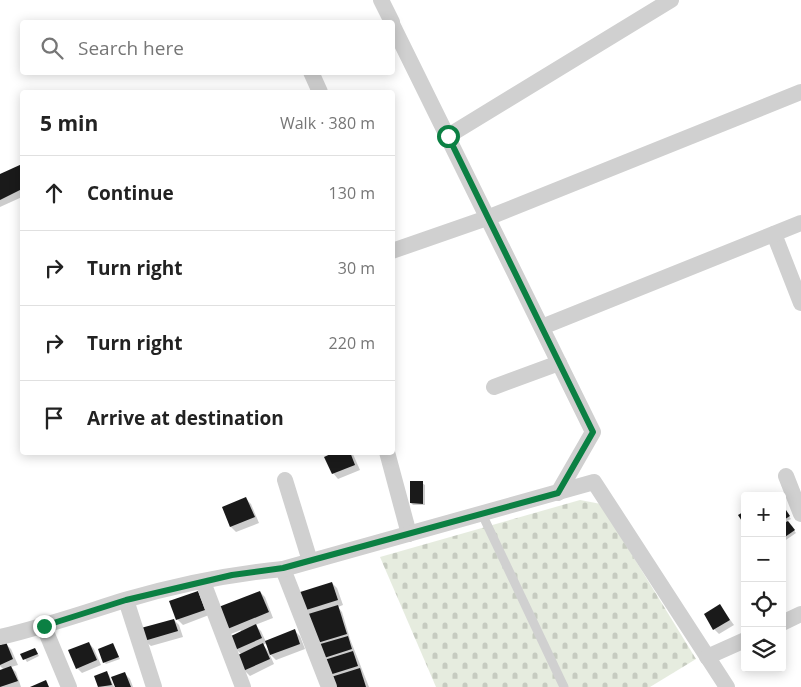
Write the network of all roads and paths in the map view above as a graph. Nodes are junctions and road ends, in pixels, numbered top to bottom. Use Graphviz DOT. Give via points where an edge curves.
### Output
graph roads {
  1 [pos="381,0"];
  2 [pos="671,0"];
  3 [pos="391,20"];
  4 [pos="395,28"];
  5 [pos="312,75"];
  6 [pos="319,90"];
  7 [pos="801,92"];
  8 [pos="448,136"];
  9 [pos="487,218"];
  10 [pos="801,223"];
  11 [pos="774,234"];
  12 [pos="395,248"];
  13 [pos="801,303"];
  14 [pos="542,327"];
  15 [pos="559,363"];
  16 [pos="494,387"];
  17 [pos="388,455"];
  18 [pos="786,476"];
  19 [pos="285,480"];
  20 [pos="558,493"];
  21 [pos="482,514"];
  22 [pos="801,514"];
  23 [pos="409,534"];
  24 [pos="310,561"];
  25 [pos="283,568"];
  26 [pos="203,582"];
  27 [pos="126,600"];
  28 [pos="801,614"];
  29 [pos="786,621"];
  30 [pos="44,626"];
  31 [pos="0,636"];
  32 [pos="741,642"];
  33 [pos="707,657"];
  34 [pos="68,687"];
  35 [pos="154,687"];
  36 [pos="242,687"];
  37 [pos="329,687"];
  38 [pos="564,687"];
  39 [pos="726,687"];
  1 -- 3 [label="street"];
  2 -- 8 [label="street"];
  4 -- 8 [label="street"];
  5 -- 6 [label="street"];
  7 -- 9 [label="street"];
  8 -- 9 [label="street"];
  9 -- 12 [label="street"];
  9 -- 14 [label="street"];
  10 -- 11 [label="street"];
  11 -- 13 [label="street"];
  11 -- 14 [label="street"];
  14 -- 15 [label="street"];
  15 -- 16 [label="street"];
  15 -- 20 [label="street" via="593,432"];
  17 -- 23 [label="street"];
  18 -- 22 [label="street"];
  19 -- 24 [label="street"];
  20 -- 21 [label="street"];
  20 -- 33 [label="street" via="594,482"];
  21 -- 23 [label="street"];
  21 -- 38 [label="lane"];
  23 -- 24 [label="street"];
  24 -- 25 [label="street"];
  25 -- 26 [label="street"];
  25 -- 37 [label="street"];
  26 -- 27 [label="street"];
  26 -- 36 [label="street"];
  27 -- 30 [label="street"];
  27 -- 35 [label="street"];
  28 -- 29 [label="street"];
  30 -- 31 [label="street"];
  30 -- 34 [label="street"];
  32 -- 33 [label="street"];
  33 -- 39 [label="street"];
}
